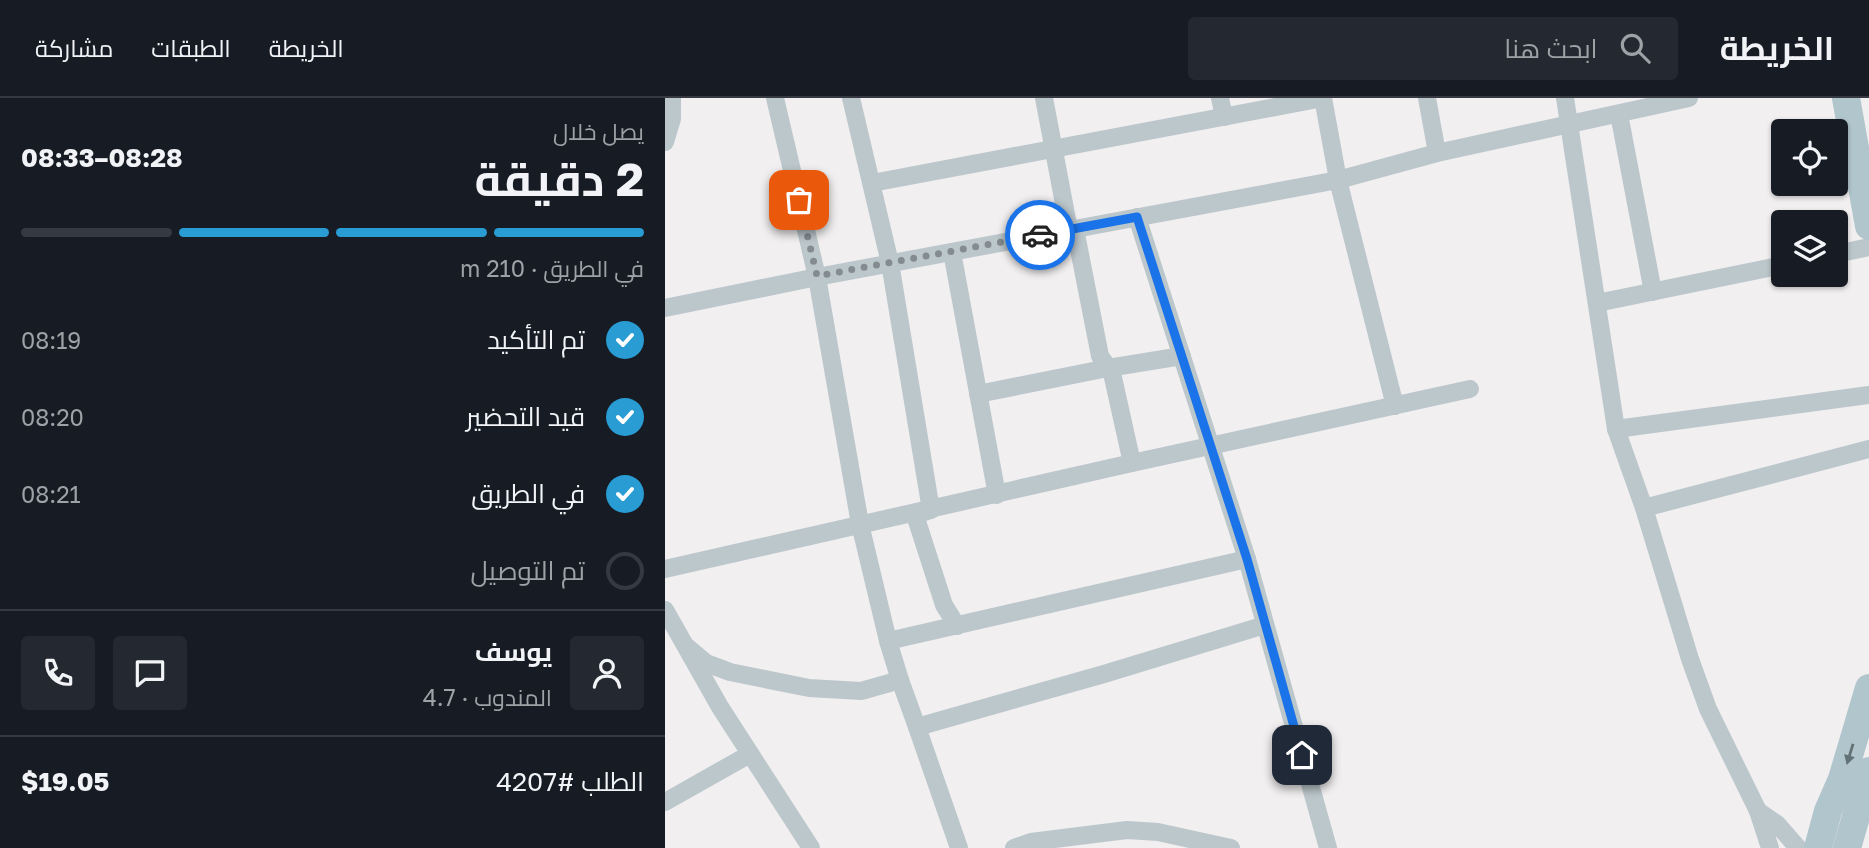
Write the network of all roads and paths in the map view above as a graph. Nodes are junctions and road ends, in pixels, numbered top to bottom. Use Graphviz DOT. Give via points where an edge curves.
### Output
graph roads {
  1 [pos="673,98"];
  2 [pos="775,98"];
  3 [pos="851,98"];
  4 [pos="1044,98"];
  5 [pos="1220,98"];
  6 [pos="1427,98"];
  7 [pos="1565,98"];
  8 [pos="1689,98"];
  9 [pos="1846,98"];
  10 [pos="1643,104"];
  11 [pos="1619,114"];
  12 [pos="1224,117"];
  13 [pos="1569,124"];
  14 [pos="665,142"];
  15 [pos="1054,149"];
  16 [pos="1437,153"];
  17 [pos="1338,180"];
  18 [pos="871,183"];
  19 [pos="1137,217"];
  20 [pos="1869,226"];
  21 [pos="1072,229"];
  22 [pos="1869,247"];
  23 [pos="952,251"];
  24 [pos="1848,251"];
  25 [pos="890,263"];
  26 [pos="1771,267"];
  27 [pos="817,276"];
  28 [pos="1653,292"];
  29 [pos="1597,303"];
  30 [pos="665,308"];
  31 [pos="1182,356"];
  32 [pos="1108,368"];
  33 [pos="1470,389"];
  34 [pos="978,394"];
  35 [pos="1869,395"];
  36 [pos="1395,406"];
  37 [pos="1616,429"];
  38 [pos="1209,447"];
  39 [pos="1869,449"];
  40 [pos="1132,463"];
  41 [pos="997,495"];
  42 [pos="1644,508"];
  43 [pos="931,510"];
  44 [pos="860,524"];
  45 [pos="1247,559"];
  46 [pos="665,569"];
  47 [pos="665,610"];
  48 [pos="1265,625"];
  49 [pos="957,626"];
  50 [pos="888,641"];
  51 [pos="687,647"];
  52 [pos="900,680"];
  53 [pos="1869,688"];
  54 [pos="917,727"];
  55 [pos="750,754"];
  56 [pos="1869,771"];
  57 [pos="665,802"];
  58 [pos="1758,811"];
  59 [pos="1121,830"];
  60 [pos="811,848"];
  61 [pos="959,848"];
  62 [pos="1014,848"];
  63 [pos="1126,848"];
  64 [pos="1231,848"];
  65 [pos="1328,848"];
  66 [pos="1770,848"];
  67 [pos="1798,848"];
  68 [pos="1818,848"];
  69 [pos="1847,848"];
  1 -- 14 [label="street"];
  2 -- 27 [label="street"];
  3 -- 18 [label="street"];
  4 -- 15 [label="street"];
  5 -- 12 [label="street"];
  6 -- 16 [label="street"];
  7 -- 13 [label="street"];
  8 -- 10 [label="street"];
  9 -- 20 [label="main road"];
  10 -- 11 [label="street"];
  11 -- 13 [label="street"];
  11 -- 28 [label="street"];
  12 -- 15 [label="street"];
  12 -- 17 [label="street" via="1323,98"];
  13 -- 16 [label="street"];
  13 -- 29 [label="street"];
  15 -- 18 [label="street"];
  15 -- 21 [label="street"];
  16 -- 17 [label="street"];
  17 -- 19 [label="street"];
  17 -- 36 [label="street"];
  18 -- 25 [label="street"];
  19 -- 21 [label="street"];
  19 -- 31 [label="street"];
  21 -- 23 [label="street"];
  21 -- 32 [label="street" via="1100,356"];
  22 -- 24 [label="street"];
  23 -- 25 [label="street"];
  23 -- 34 [label="street"];
  25 -- 27 [label="street"];
  25 -- 43 [label="street"];
  26 -- 28 [label="street"];
  27 -- 30 [label="street"];
  27 -- 44 [label="street"];
  28 -- 29 [label="street"];
  29 -- 37 [label="street"];
  31 -- 32 [label="street"];
  31 -- 38 [label="street"];
  32 -- 34 [label="street"];
  32 -- 40 [label="street"];
  33 -- 36 [label="street"];
  34 -- 41 [label="street"];
  35 -- 37 [label="street"];
  36 -- 38 [label="street"];
  37 -- 42 [label="street"];
  38 -- 40 [label="street"];
  38 -- 45 [label="street"];
  39 -- 42 [label="street"];
  40 -- 41 [label="street"];
  41 -- 43 [label="street"];
  42 -- 58 [label="street" via="1708,709"];
  43 -- 44 [label="street"];
  43 -- 49 [label="street" via="915,515 944,605"];
  44 -- 46 [label="street"];
  44 -- 50 [label="street"];
  45 -- 48 [label="street"];
  45 -- 49 [label="street"];
  47 -- 51 [label="street"];
  48 -- 54 [label="street"];
  48 -- 65 [label="street"];
  49 -- 50 [label="street"];
  50 -- 52 [label="street"];
  51 -- 52 [label="street" via="706,663 730,672 809,688 861,691"];
  51 -- 55 [label="street"];
  52 -- 54 [label="street"];
  53 -- 68 [label="main road, one-way"];
  54 -- 61 [label="street"];
  55 -- 57 [label="street"];
  55 -- 60 [label="street"];
  56 -- 69 [label="main road"];
  58 -- 66 [label="street"];
  58 -- 67 [label="street"];
  59 -- 62 [label="street"];
  59 -- 63 [label="street"];
  59 -- 64 [label="street" via="1158,832"];
}
